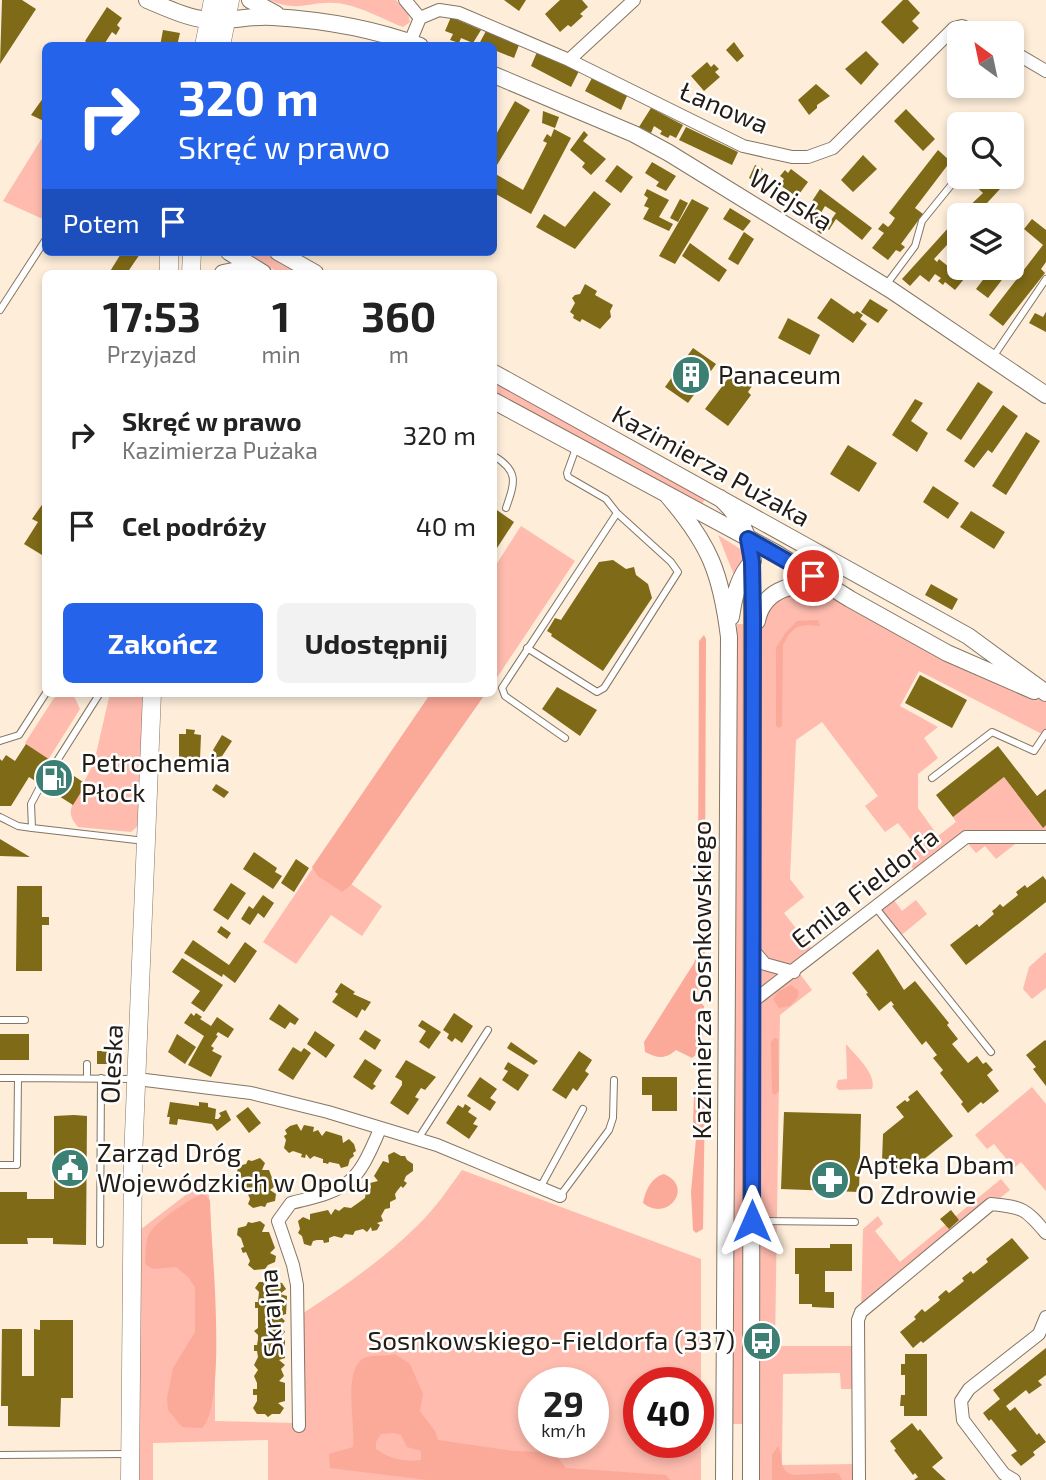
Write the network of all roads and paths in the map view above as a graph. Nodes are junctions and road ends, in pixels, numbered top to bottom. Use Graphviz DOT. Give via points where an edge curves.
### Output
graph roads {
  1 [pos="147,0"];
  2 [pos="213,0"];
  3 [pos="230,0"];
  4 [pos="250,0"];
  5 [pos="405,0"];
  6 [pos="634,0"];
  7 [pos="285,18"];
  8 [pos="420,18"];
  9 [pos="218,20"];
  10 [pos="947,33"];
  11 [pos="206,42"];
  12 [pos="221,42"];
  13 [pos="409,42"];
  14 [pos="415,42"];
  15 [pos="1024,58"];
  16 [pos="569,60"];
  17 [pos="1046,71"];
  18 [pos="497,76"];
  19 [pos="948,189"];
  20 [pos="42,245"];
  21 [pos="236,256"];
  22 [pos="285,256"];
  23 [pos="259,270"];
  24 [pos="310,270"];
  25 [pos="1046,279"];
  26 [pos="885,287"];
  27 [pos="0,310"];
  28 [pos="992,358"];
  29 [pos="497,375"];
  30 [pos="1046,395"];
  31 [pos="497,403"];
  32 [pos="577,447"];
  33 [pos="497,458"];
  34 [pos="668,496"];
  35 [pos="720,498"];
  36 [pos="506,508"];
  37 [pos="617,513"];
  38 [pos="748,539"];
  39 [pos="771,550"];
  40 [pos="819,555"];
  41 [pos="752,562"];
  42 [pos="850,599"];
  43 [pos="729,637"];
  44 [pos="753,641"];
  45 [pos="527,648"];
  46 [pos="1046,695"];
  47 [pos="43,697"];
  48 [pos="97,697"];
  49 [pos="152,697"];
  50 [pos="1046,733"];
  51 [pos="565,738"];
  52 [pos="0,741"];
  53 [pos="55,764"];
  54 [pos="932,778"];
  55 [pos="41,785"];
  56 [pos="0,817"];
  57 [pos="32,828"];
  58 [pos="1046,837"];
  59 [pos="146,841"];
  60 [pos="876,908"];
  61 [pos="753,950"];
  62 [pos="794,971"];
  63 [pos="752,1002"];
  64 [pos="0,1020"];
  65 [pos="25,1020"];
  66 [pos="488,1030"];
  67 [pos="991,1052"];
  68 [pos="87,1064"];
  69 [pos="0,1078"];
  70 [pos="18,1078"];
  71 [pos="87,1078"];
  72 [pos="101,1078"];
  73 [pos="137,1079"];
  74 [pos="614,1080"];
  75 [pos="583,1109"];
  76 [pos="380,1129"];
  77 [pos="418,1139"];
  78 [pos="0,1165"];
  79 [pos="540,1188"];
  80 [pos="560,1196"];
  81 [pos="752,1221"];
  82 [pos="855,1223"];
  83 [pos="1046,1233"];
  84 [pos="100,1244"];
  85 [pos="1046,1317"];
  86 [pos="299,1426"];
  87 [pos="130,1454"];
  88 [pos="0,1455"];
  89 [pos="130,1480"];
  90 [pos="724,1480"];
  91 [pos="751,1480"];
  92 [pos="859,1480"];
  93 [pos="1014,1480"];
  1 -- 9 [label="street" via="182,14"];
  2 -- 9 [label="main road"];
  3 -- 9 [label="main road"];
  4 -- 7 [label="street"];
  5 -- 8 [label="street"];
  6 -- 16 [label="street"];
  7 -- 9 [label="street"];
  7 -- 13 [label="street" via="340,24"];
  8 -- 14 [label="street"];
  8 -- 16 [label="street, Łanowa" via="439,10 459,13"];
  9 -- 11 [label="main road"];
  9 -- 12 [label="main road"];
  10 -- 16 [label="street, Łanowa" via="833,148 808,157 743,146"];
  15 -- 17 [label="street"];
  18 -- 26 [label="street, Wiejska" via="657,146"];
  19 -- 26 [label="lane" via="922,221 915,246"];
  20 -- 27 [label="lane"];
  21 -- 23 [label="street"];
  22 -- 24 [label="street"];
  25 -- 28 [label="lane"];
  26 -- 28 [label="street, Wiejska"];
  28 -- 30 [label="street, Wiejska"];
  29 -- 35 [label="street, Kazimierza Pużaka"];
  31 -- 32 [label="street, Kazimierza Pużaka"];
  32 -- 34 [label="street, Kazimierza Pużaka"];
  32 -- 37 [label="lane" via="568,477 606,499"];
  33 -- 36 [label="lane" via="508,464 513,475"];
  34 -- 38 [label="street, Kazimierza Pużaka"];
  34 -- 43 [label="street, Kazimierza Sosnkowskiego" via="695,528 712,559"];
  35 -- 38 [label="street, Kazimierza Sosnkowskiego" via="739,519"];
  35 -- 40 [label="street, Kazimierza Pużaka"];
  37 -- 45 [label="lane"];
  37 -- 45 [label="lane" via="678,572 604,688 597,692"];
  38 -- 39 [label="street, Kazimierza Pużaka"];
  38 -- 41 [label="street, Kazimierza Sosnkowskiego"];
  39 -- 40 [label="street" via="791,547"];
  39 -- 41 [label="street"];
  39 -- 42 [label="street, Kazimierza Pużaka"];
  40 -- 46 [label="street, Kazimierza Pużaka" via="968,636"];
  41 -- 43 [label="street" via="737,587"];
  41 -- 44 [label="street, Kazimierza Sosnkowskiego"];
  42 -- 44 [label="street" via="811,585 786,587 762,606"];
  42 -- 46 [label="street, Kazimierza Pużaka" via="947,653"];
  43 -- 90 [label="street, Kazimierza Sosnkowskiego"];
  44 -- 61 [label="street, Kazimierza Sosnkowskiego"];
  45 -- 51 [label="lane" via="502,692"];
  47 -- 52 [label="lane" via="19,735"];
  48 -- 53 [label="lane"];
  49 -- 59 [label="main road, Oleska"];
  50 -- 54 [label="lane" via="1034,751 992,732"];
  55 -- 57 [label="lane" via="31,804"];
  56 -- 57 [label="lane"];
  57 -- 59 [label="lane"];
  58 -- 60 [label="street, Emila Fieldorfa" via="966,837"];
  59 -- 73 [label="main road, Oleska"];
  60 -- 62 [label="street, Emila Fieldorfa"];
  60 -- 67 [label="lane"];
  61 -- 62 [label="street, Emila Fieldorfa" via="765,964"];
  61 -- 63 [label="street, Kazimierza Sosnkowskiego"];
  62 -- 63 [label="street, Emila Fieldorfa"];
  63 -- 81 [label="street, Kazimierza Sosnkowskiego"];
  64 -- 65 [label="lane"];
  66 -- 77 [label="lane"];
  68 -- 71 [label="lane"];
  69 -- 70 [label="lane"];
  70 -- 71 [label="lane"];
  70 -- 78 [label="lane" via="17,1165"];
  71 -- 72 [label="lane"];
  72 -- 73 [label="lane"];
  72 -- 84 [label="lane"];
  73 -- 76 [label="street" via="251,1094"];
  73 -- 87 [label="main road, Oleska"];
  74 -- 80 [label="lane" via="609,1130"];
  75 -- 79 [label="lane"];
  76 -- 77 [label="street"];
  76 -- 86 [label="street, Skrajna" via="348,1185 291,1203 278,1221 296,1285"];
  77 -- 79 [label="street"];
  79 -- 80 [label="street"];
  81 -- 82 [label="lane"];
  81 -- 91 [label="street, Kazimierza Sosnkowskiego"];
  83 -- 92 [label="street" via="1019,1207 991,1204 861,1312"];
  85 -- 93 [label="street" via="1039,1334 969,1389 961,1402 963,1420 1004,1474"];
  87 -- 88 [label="lane"];
  87 -- 89 [label="main road, Oleska"];
}
